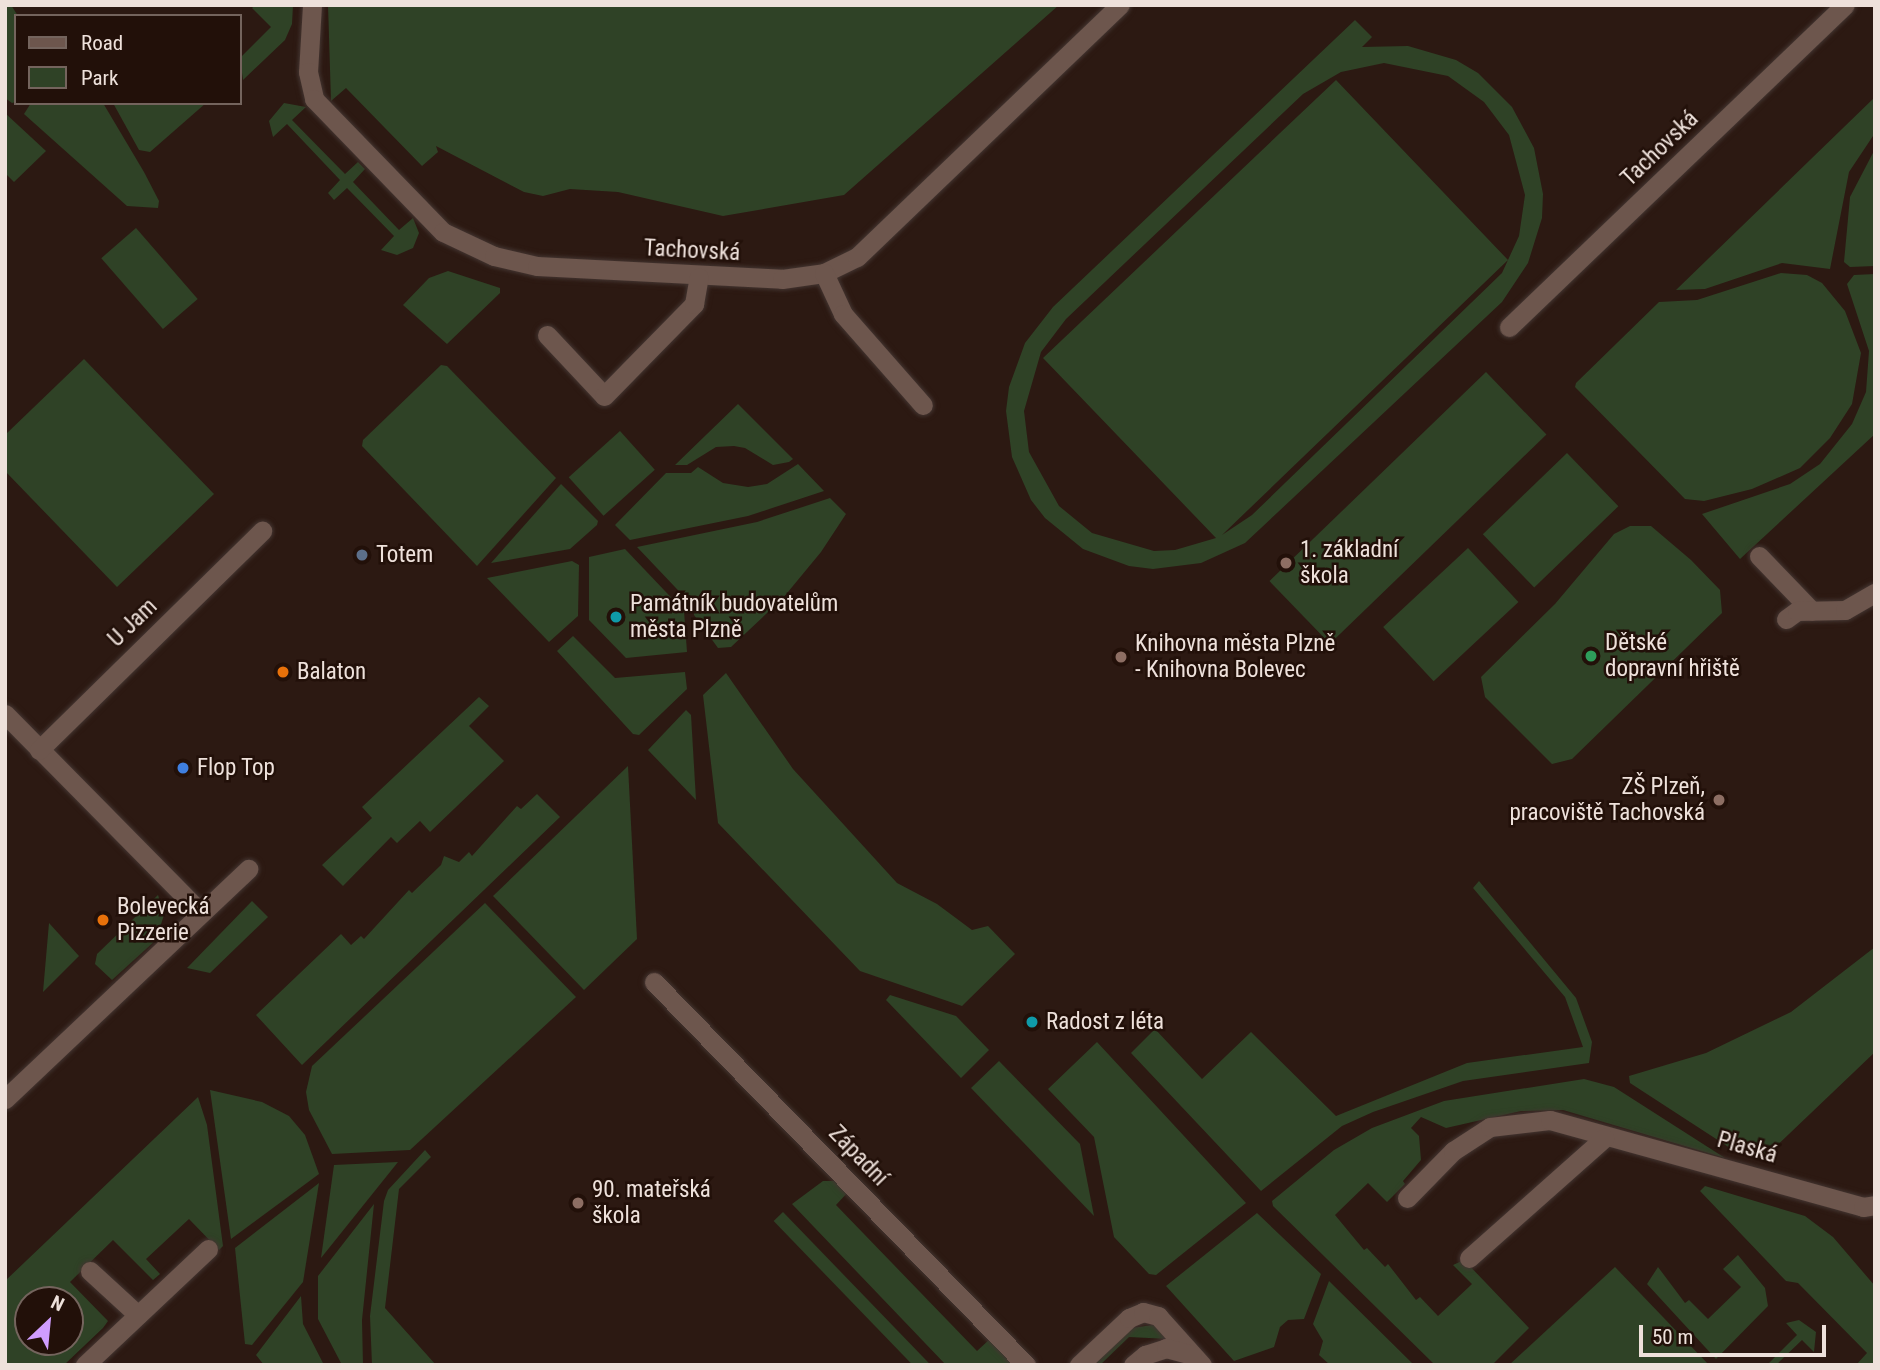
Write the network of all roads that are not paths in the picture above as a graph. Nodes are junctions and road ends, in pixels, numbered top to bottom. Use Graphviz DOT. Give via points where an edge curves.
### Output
graph roads {
  1 [pos="312,5"];
  2 [pos="1120,5"];
  3 [pos="1845,5"];
  4 [pos="824,273"];
  5 [pos="699,277"];
  6 [pos="1509,327"];
  7 [pos="547,335"];
  8 [pos="923,405"];
  9 [pos="262,531"];
  10 [pos="1759,556"];
  11 [pos="1875,593"];
  12 [pos="1812,611"];
  13 [pos="1786,619"];
  14 [pos="5,714"];
  15 [pos="39,750"];
  16 [pos="248,869"];
  17 [pos="201,913"];
  18 [pos="654,982"];
  19 [pos="5,1099"];
  20 [pos="1604,1138"];
  21 [pos="1407,1198"];
  22 [pos="1875,1205"];
  23 [pos="208,1249"];
  24 [pos="1469,1258"];
  25 [pos="90,1271"];
  26 [pos="138,1315"];
  27 [pos="1199,1361"];
  28 [pos="85,1365"];
  29 [pos="1027,1365"];
  30 [pos="1079,1365"];
  31 [pos="1133,1365"];
  1 -- 5 [label="street, Tachovská" via="308,72 314,99 443,232 517,262"];
  2 -- 4 [label="street, Tachovská" via="857,257"];
  3 -- 6 [label="street, Tachovská"];
  4 -- 5 [label="street, Tachovská" via="782,279"];
  4 -- 8 [label="street" via="843,314"];
  5 -- 7 [label="street" via="694,303 604,396"];
  9 -- 15 [label="street, U Jam"];
  10 -- 12 [label="street"];
  11 -- 12 [label="street" via="1845,610"];
  12 -- 13 [label="street" via="1797,611"];
  14 -- 15 [label="street"];
  15 -- 17 [label="street"];
  16 -- 17 [label="street"];
  17 -- 19 [label="street"];
  18 -- 29 [label="street, Západní"];
  20 -- 21 [label="street, Plaská" via="1550,1121 1490,1127 1452,1151"];
  20 -- 22 [label="street, Plaská" via="1863,1207"];
  20 -- 24 [label="street"];
  23 -- 26 [label="street"];
  25 -- 26 [label="street"];
  26 -- 28 [label="street"];
  27 -- 30 [label="street" via="1158,1316 1143,1312 1129,1318"];
  27 -- 31 [label="street" via="1166,1348 1144,1355"];
}
